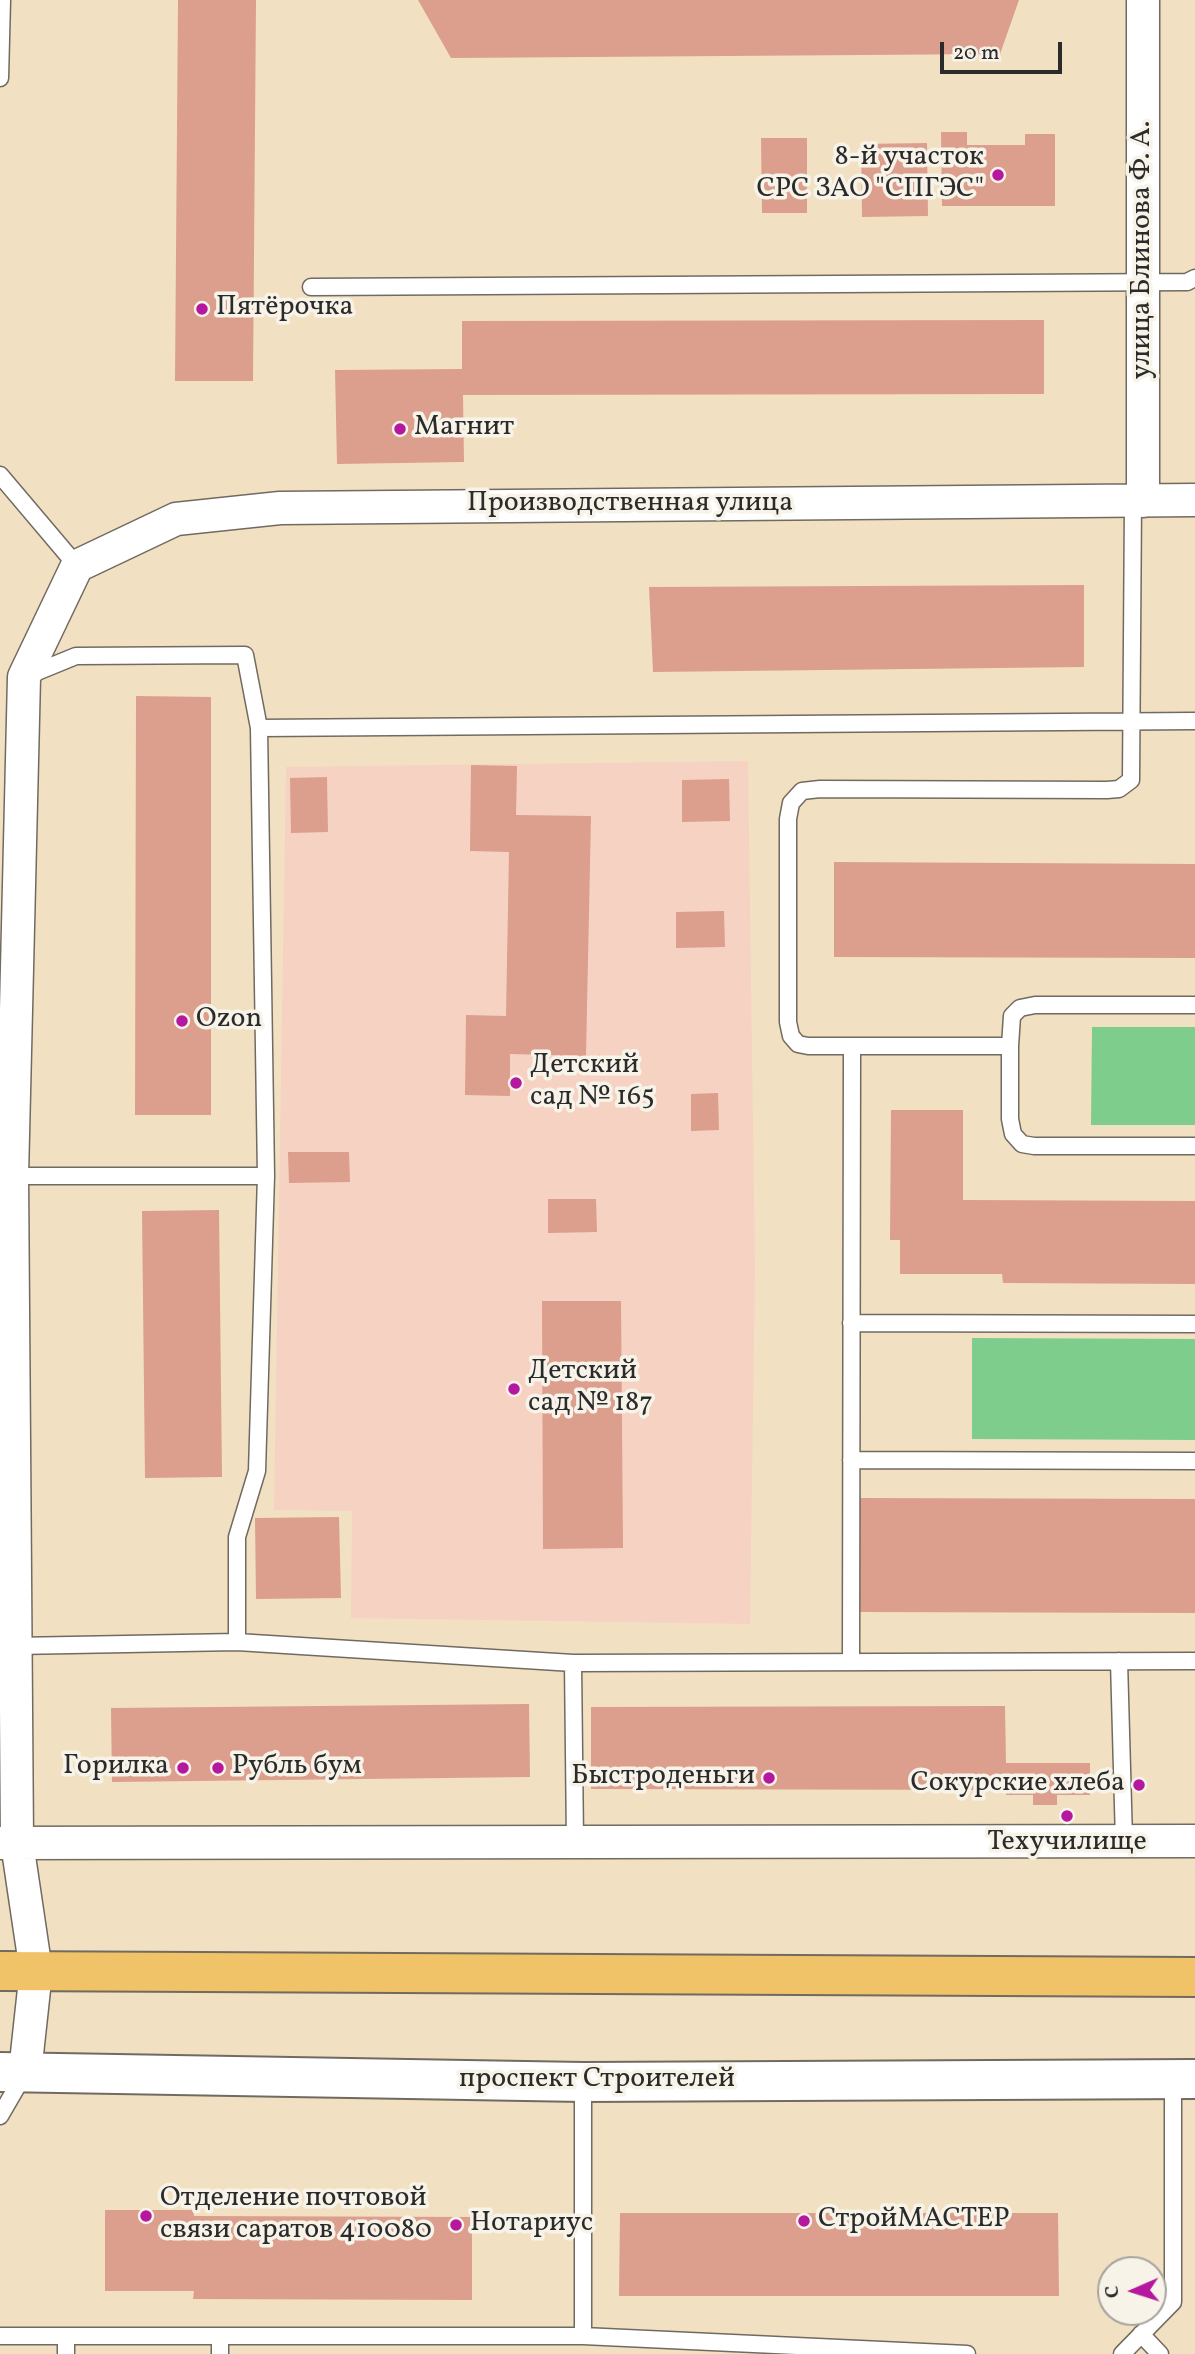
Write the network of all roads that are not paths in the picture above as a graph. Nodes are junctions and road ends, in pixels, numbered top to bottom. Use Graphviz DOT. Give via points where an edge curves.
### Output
graph roads {
  1 [pos="2,0"];
  2 [pos="1143,0"];
  3 [pos="0,78"];
  4 [pos="1195,278"];
  5 [pos="1144,282"];
  6 [pos="311,287"];
  7 [pos="0,475"];
  8 [pos="1195,500"];
  9 [pos="1138,501"];
  10 [pos="77,566"];
  11 [pos="24,677"];
  12 [pos="1195,721"];
  13 [pos="1133,722"];
  14 [pos="259,728"];
  15 [pos="1195,1005"];
  16 [pos="852,1046"];
  17 [pos="1010,1046"];
  18 [pos="1195,1146"];
  19 [pos="12,1176"];
  20 [pos="266,1176"];
  21 [pos="7,1228"];
  22 [pos="851,1323"];
  23 [pos="1195,1324"];
  24 [pos="851,1460"];
  25 [pos="1195,1461"];
  26 [pos="237,1642"];
  27 [pos="15,1646"];
  28 [pos="1119,1661"];
  29 [pos="1195,1661"];
  30 [pos="850,1662"];
  31 [pos="573,1663"];
  32 [pos="1124,1841"];
  33 [pos="575,1842"];
  34 [pos="1195,1842"];
  35 [pos="8,1843"];
  36 [pos="18,1971"];
  37 [pos="1195,1978"];
  38 [pos="13,2072"];
  39 [pos="1184,2079"];
  40 [pos="583,2082"];
  41 [pos="0,2116"];
  42 [pos="1141,2334"];
  43 [pos="0,2336"];
  44 [pos="66,2336"];
  45 [pos="220,2336"];
  46 [pos="583,2336"];
  47 [pos="807,2350"];
  48 [pos="66,2354"];
  49 [pos="220,2354"];
  50 [pos="967,2354"];
  51 [pos="1122,2354"];
  52 [pos="1160,2354"];
  1 -- 3 [label="lane"];
  2 -- 5 [label="street, улица Блинова Ф. А."];
  4 -- 5 [label="lane"];
  5 -- 6 [label="lane"];
  5 -- 9 [label="street, улица Блинова Ф. А."];
  7 -- 10 [label="lane"];
  8 -- 9 [label="street, Производственная улица"];
  9 -- 10 [label="street, Производственная улица" via="280,508 176,519"];
  9 -- 13 [label="lane"];
  10 -- 11 [label="street"];
  11 -- 14 [label="lane" via="76,656 245,655"];
  11 -- 19 [label="street"];
  12 -- 13 [label="lane"];
  13 -- 14 [label="lane"];
  13 -- 16 [label="lane" via="1131,780 1119,789 820,789 802,791 790,803 791,1036 808,1046"];
  14 -- 20 [label="lane"];
  15 -- 17 [label="lane" via="1020,1007 1012,1016"];
  16 -- 17 [label="lane"];
  16 -- 22 [label="lane"];
  17 -- 18 [label="lane" via="1010,1119 1013,1134 1022,1144"];
  19 -- 20 [label="lane"];
  19 -- 21 [label="street"];
  20 -- 26 [label="lane" via="257,1471 237,1537"];
  21 -- 27 [label="street"];
  22 -- 23 [label="lane"];
  22 -- 24 [label="lane"];
  24 -- 25 [label="lane"];
  24 -- 30 [label="lane"];
  26 -- 27 [label="lane"];
  26 -- 31 [label="lane"];
  27 -- 35 [label="street"];
  28 -- 29 [label="lane"];
  28 -- 30 [label="lane"];
  28 -- 32 [label="lane"];
  30 -- 31 [label="lane"];
  31 -- 33 [label="lane"];
  32 -- 33 [label="street"];
  32 -- 34 [label="street"];
  33 -- 35 [label="street"];
  35 -- 36 [label="street"];
  36 -- 37 [label="main road"];
  36 -- 38 [label="street"];
  38 -- 40 [label="street, проспект Строителей"];
  38 -- 41 [label="lane"];
  39 -- 40 [label="street, проспект Строителей"];
  39 -- 42 [label="lane" via="1174,2302"];
  40 -- 46 [label="lane"];
  42 -- 51 [label="lane"];
  42 -- 52 [label="lane"];
  43 -- 44 [label="lane"];
  44 -- 45 [label="lane"];
  44 -- 48 [label="lane"];
  45 -- 46 [label="lane"];
  45 -- 49 [label="lane"];
  46 -- 47 [label="lane"];
  47 -- 50 [label="lane"];
}
